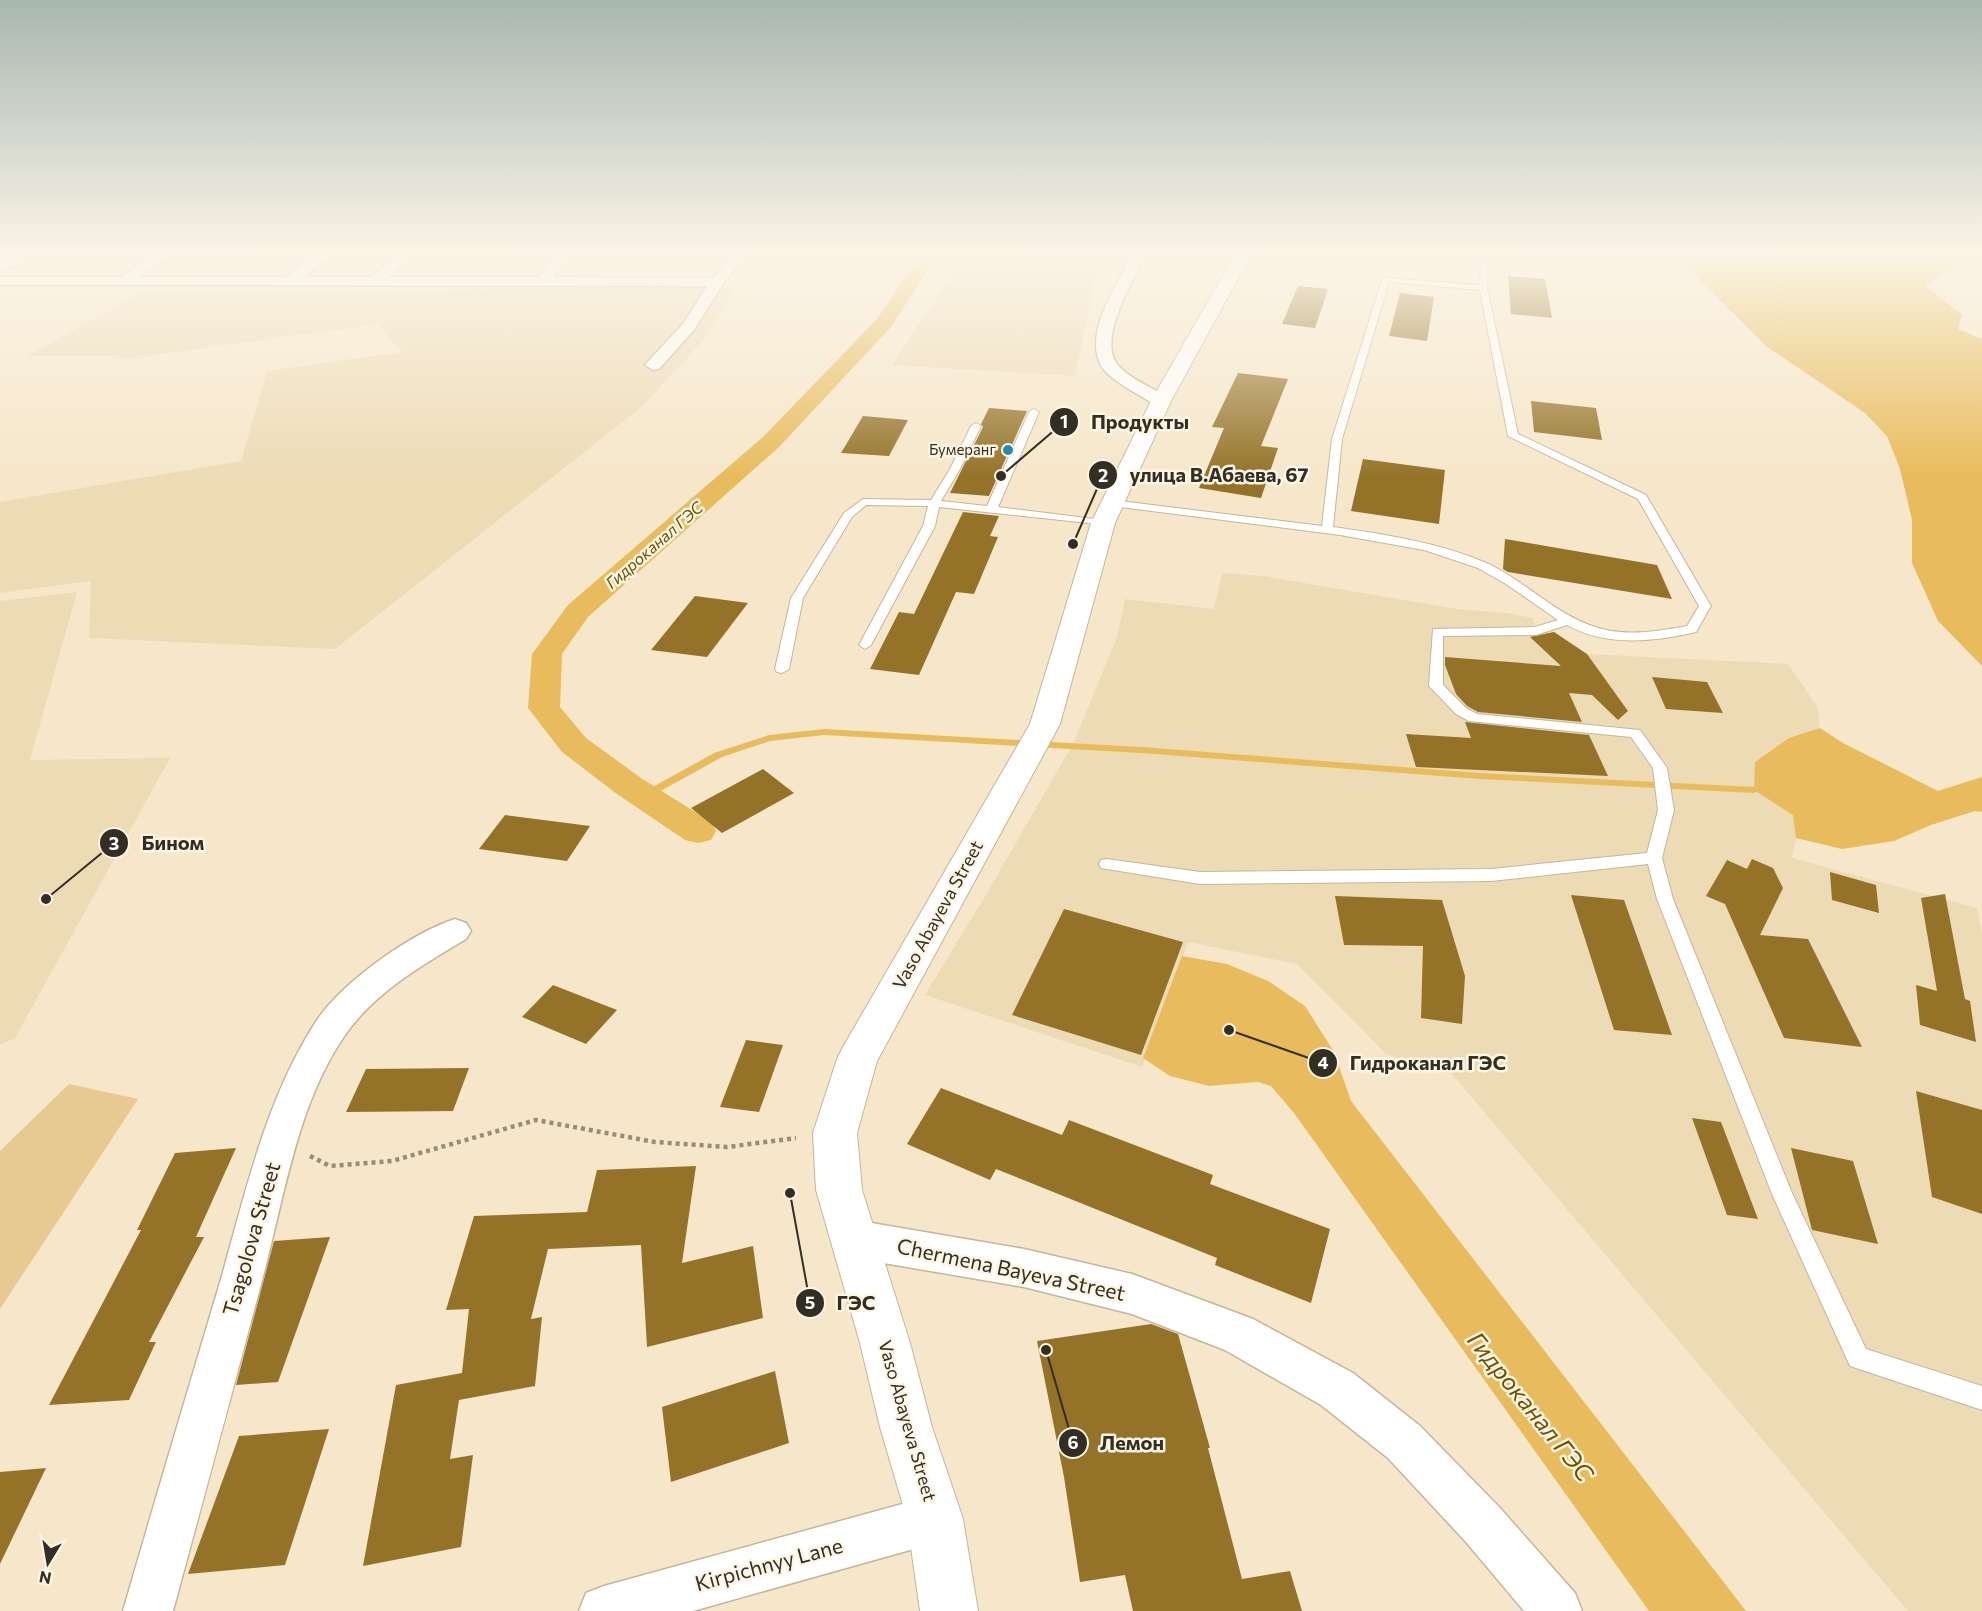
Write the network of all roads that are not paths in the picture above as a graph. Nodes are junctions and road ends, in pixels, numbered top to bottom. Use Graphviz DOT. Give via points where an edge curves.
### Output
graph roads {
  1 [pos="690,326"];
  2 [pos="1105,326"];
  3 [pos="1203,326"];
  4 [pos="1372,326"];
  5 [pos="1492,326"];
  6 [pos="653,366"];
  7 [pos="1161,401"];
  8 [pos="1034,412"];
  9 [pos="976,426"];
  10 [pos="934,503"];
  11 [pos="991,510"];
  12 [pos="1107,513"];
  13 [pos="1327,530"];
  14 [pos="1569,620"];
  15 [pos="865,645"];
  16 [pos="782,669"];
  17 [pos="1654,858"];
  18 [pos="1107,864"];
  19 [pos="456,931"];
  20 [pos="854,1239"];
  21 [pos="1982,1398"];
  22 [pos="935,1520"];
  23 [pos="148,1611"];
  24 [pos="604,1611"];
  25 [pos="949,1611"];
  26 [pos="1557,1611"];
  1 -- 6 [label="street"];
  2 -- 7 [label="street" via="1105,356 1111,367"];
  3 -- 7 [label="main road, Vaso Abayeva Street"];
  4 -- 13 [label="lane" via="1337,439"];
  5 -- 14 [label="lane" via="1514,436 1642,497 1705,606 1692,629 1649,637 1616,637 1593,632"];
  7 -- 12 [label="main road, Vaso Abayeva Street"];
  8 -- 11 [label="lane"];
  9 -- 10 [label="lane"];
  10 -- 11 [label="lane"];
  10 -- 15 [label="lane" via="929,526"];
  10 -- 16 [label="lane" via="863,502 848,515 797,598"];
  11 -- 12 [label="lane"];
  12 -- 13 [label="lane"];
  12 -- 20 [label="main road, Vaso Abayeva Street" via="1045,724 857,1059 835,1133 839,1190"];
  13 -- 14 [label="lane" via="1337,529 1467,559 1496,571"];
  14 -- 17 [label="lane" via="1536,631 1437,632 1436,686 1461,711 1474,718 1635,733 1660,768 1666,810"];
  17 -- 18 [label="lane" via="1479,876 1200,878"];
  17 -- 21 [label="lane" via="1665,899 1782,1194 1858,1358"];
  19 -- 23 [label="street, Tsagolova Street" via="400,962 356,998 310,1062 280,1142"];
  20 -- 22 [label="main road, Vaso Abayeva Street"];
  20 -- 26 [label="street, Chermena Bayeva Street" via="1024,1268 1121,1291 1238,1334 1337,1389 1404,1442"];
  22 -- 24 [label="street, Kirpichnyy Lane"];
  22 -- 25 [label="main road, Vaso Abayeva Street"];
}
